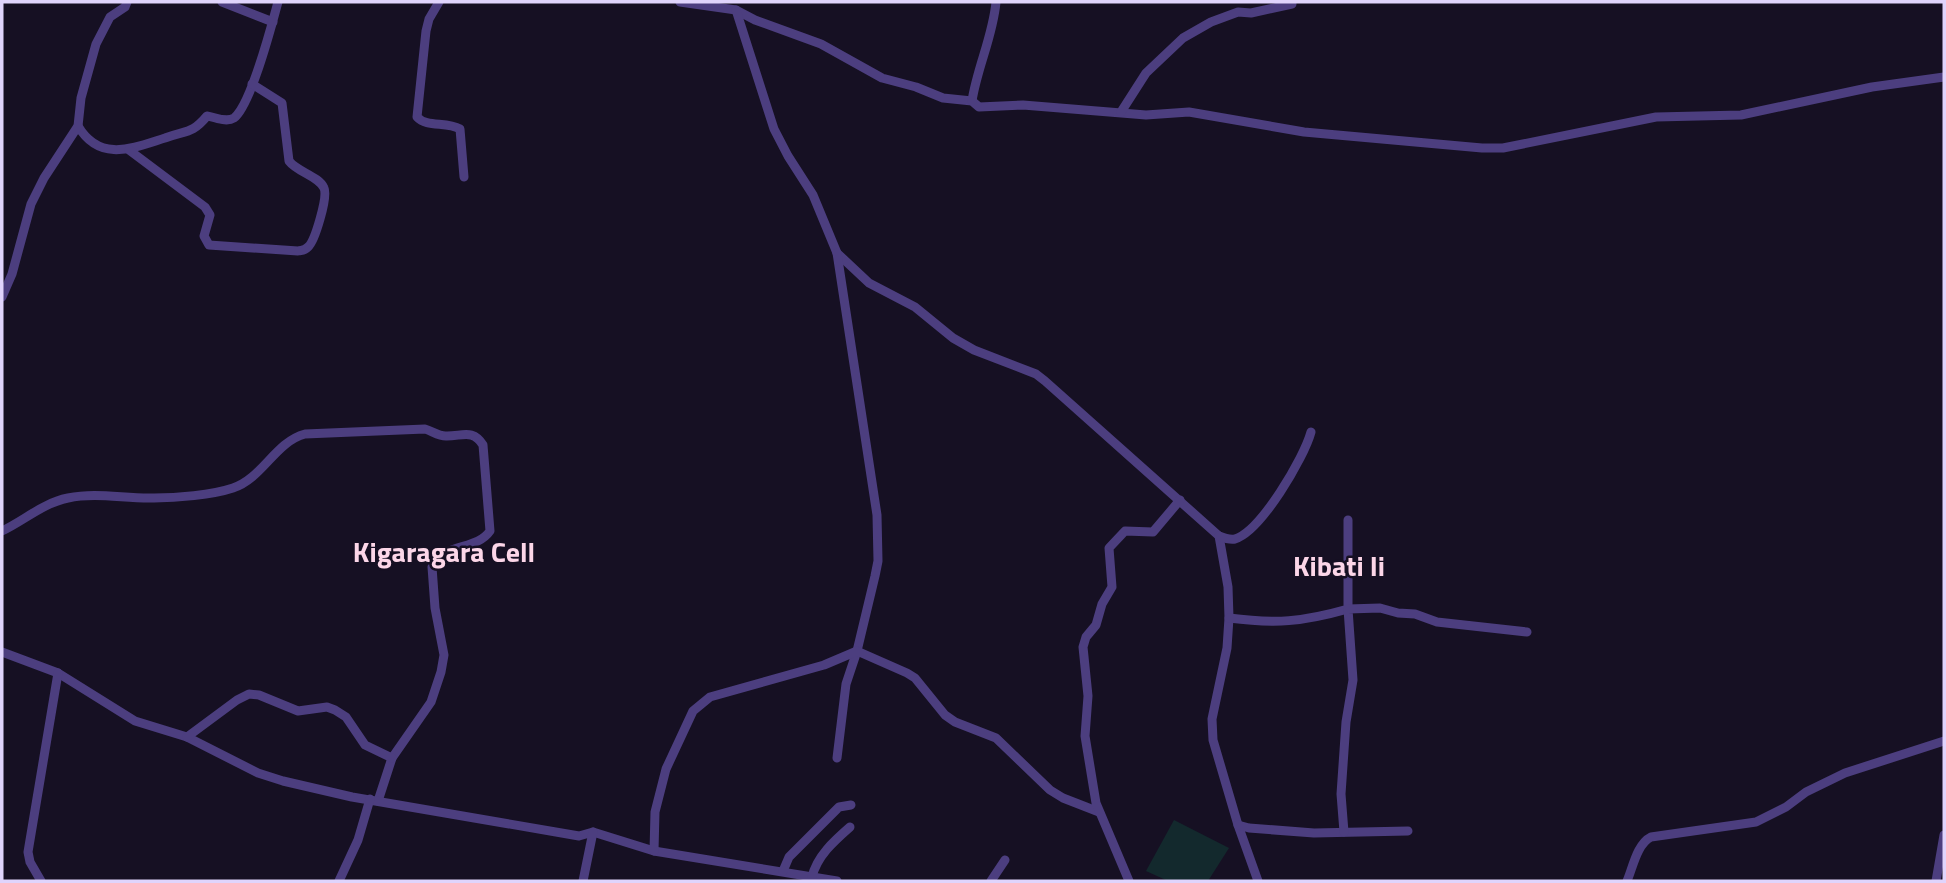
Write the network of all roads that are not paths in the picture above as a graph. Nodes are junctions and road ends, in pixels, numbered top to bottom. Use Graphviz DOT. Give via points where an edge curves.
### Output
graph roads {
  1 [pos="127,2"];
  2 [pos="222,2"];
  3 [pos="278,2"];
  4 [pos="439,2"];
  5 [pos="680,2"];
  6 [pos="996,2"];
  7 [pos="1235,2"];
  8 [pos="1292,4"];
  9 [pos="736,10"];
  10 [pos="1238,12"];
  11 [pos="272,22"];
  12 [pos="1944,77"];
  13 [pos="252,84"];
  14 [pos="972,102"];
  15 [pos="1121,113"];
  16 [pos="78,126"];
  17 [pos="129,150"];
  18 [pos="464,177"];
  19 [pos="837,253"];
  20 [pos="2,297"];
  21 [pos="1311,432"];
  22 [pos="1180,500"];
  23 [pos="1348,520"];
  24 [pos="2,531"];
  25 [pos="1219,536"];
  26 [pos="1348,609"];
  27 [pos="1229,618"];
  28 [pos="1527,632"];
  29 [pos="857,651"];
  30 [pos="2,652"];
  31 [pos="58,673"];
  32 [pos="187,737"];
  33 [pos="1944,741"];
  34 [pos="392,758"];
  35 [pos="837,758"];
  36 [pos="374,800"];
  37 [pos="851,805"];
  38 [pos="1099,812"];
  39 [pos="1238,825"];
  40 [pos="850,827"];
  41 [pos="1340,829"];
  42 [pos="1408,831"];
  43 [pos="593,832"];
  44 [pos="1944,835"];
  45 [pos="654,852"];
  46 [pos="1005,860"];
  47 [pos="783,871"];
  48 [pos="812,877"];
  49 [pos="41,881"];
  50 [pos="339,881"];
  51 [pos="583,881"];
  52 [pos="837,881"];
  53 [pos="991,881"];
  54 [pos="1129,881"];
  55 [pos="1258,881"];
  56 [pos="1627,881"];
  57 [pos="1936,881"];
  1 -- 16 [label="street" via="110,17 96,44"];
  2 -- 11 [label="street"];
  3 -- 11 [label="street"];
  4 -- 18 [label="street" via="426,31 417,117 423,123 460,130"];
  5 -- 9 [label="street"];
  6 -- 14 [label="street"];
  7 -- 10 [label="street"];
  8 -- 10 [label="street"];
  9 -- 14 [label="street" via="821,44 882,78 943,98"];
  9 -- 19 [label="street" via="774,130 813,195"];
  10 -- 15 [label="street" via="1195,30 1163,54 1139,81"];
  11 -- 13 [label="street"];
  12 -- 15 [label="street" via="1741,115 1656,117 1503,148 1304,132 1189,112"];
  13 -- 17 [label="street" via="232,119 208,116 195,129"];
  13 -- 17 [label="street" via="282,103 289,161 324,189 314,238 307,248 209,244 204,236 210,215 205,208"];
  14 -- 15 [label="street" via="979,107 1023,105"];
  16 -- 17 [label="street" via="86,139 111,150"];
  16 -- 20 [label="street" via="31,204"];
  19 -- 22 [label="street" via="869,283 915,307 953,338 1045,381"];
  19 -- 29 [label="street" via="877,525 878,561"];
  21 -- 25 [label="street" via="1278,496 1252,528 1236,539"];
  22 -- 25 [label="street"];
  22 -- 38 [label="street" via="1153,531 1125,531 1109,548 1112,587 1083,647 1088,695 1086,748"];
  23 -- 26 [label="street"];
  24 -- 34 [label="street" via="66,498 154,498 232,488 255,474 287,442 304,434 425,429 443,437 474,435 483,445 489,531 480,540 442,553 432,567 444,655 441,672 431,702"];
  25 -- 27 [label="street"];
  26 -- 27 [label="street" via="1311,620 1268,623"];
  26 -- 28 [label="street" via="1380,608 1437,622"];
  26 -- 41 [label="street" via="1353,680"];
  27 -- 39 [label="street" via="1212,719 1213,740"];
  29 -- 35 [label="street" via="846,684"];
  29 -- 38 [label="street" via="915,678 944,715 996,738 1051,790"];
  29 -- 45 [label="street" via="824,666 701,703 687,722 659,794"];
  30 -- 31 [label="street"];
  31 -- 32 [label="street" via="135,721"];
  31 -- 49 [label="street" via="28,852"];
  32 -- 34 [label="street" via="237,700 259,695 298,710 335,710 346,717 365,745"];
  32 -- 36 [label="street" via="271,777"];
  33 -- 56 [label="street" via="1845,773 1756,822 1651,837 1640,848"];
  34 -- 36 [label="street"];
  36 -- 43 [label="street" via="579,836"];
  36 -- 50 [label="street"];
  37 -- 47 [label="street" via="839,807 789,857"];
  38 -- 54 [label="street"];
  39 -- 41 [label="street"];
  39 -- 55 [label="street"];
  40 -- 48 [label="street" via="825,852"];
  41 -- 42 [label="street"];
  43 -- 45 [label="street"];
  43 -- 51 [label="street"];
  44 -- 57 [label="street"];
  45 -- 47 [label="street"];
  46 -- 53 [label="street"];
  47 -- 48 [label="street"];
  48 -- 52 [label="street"];
}
